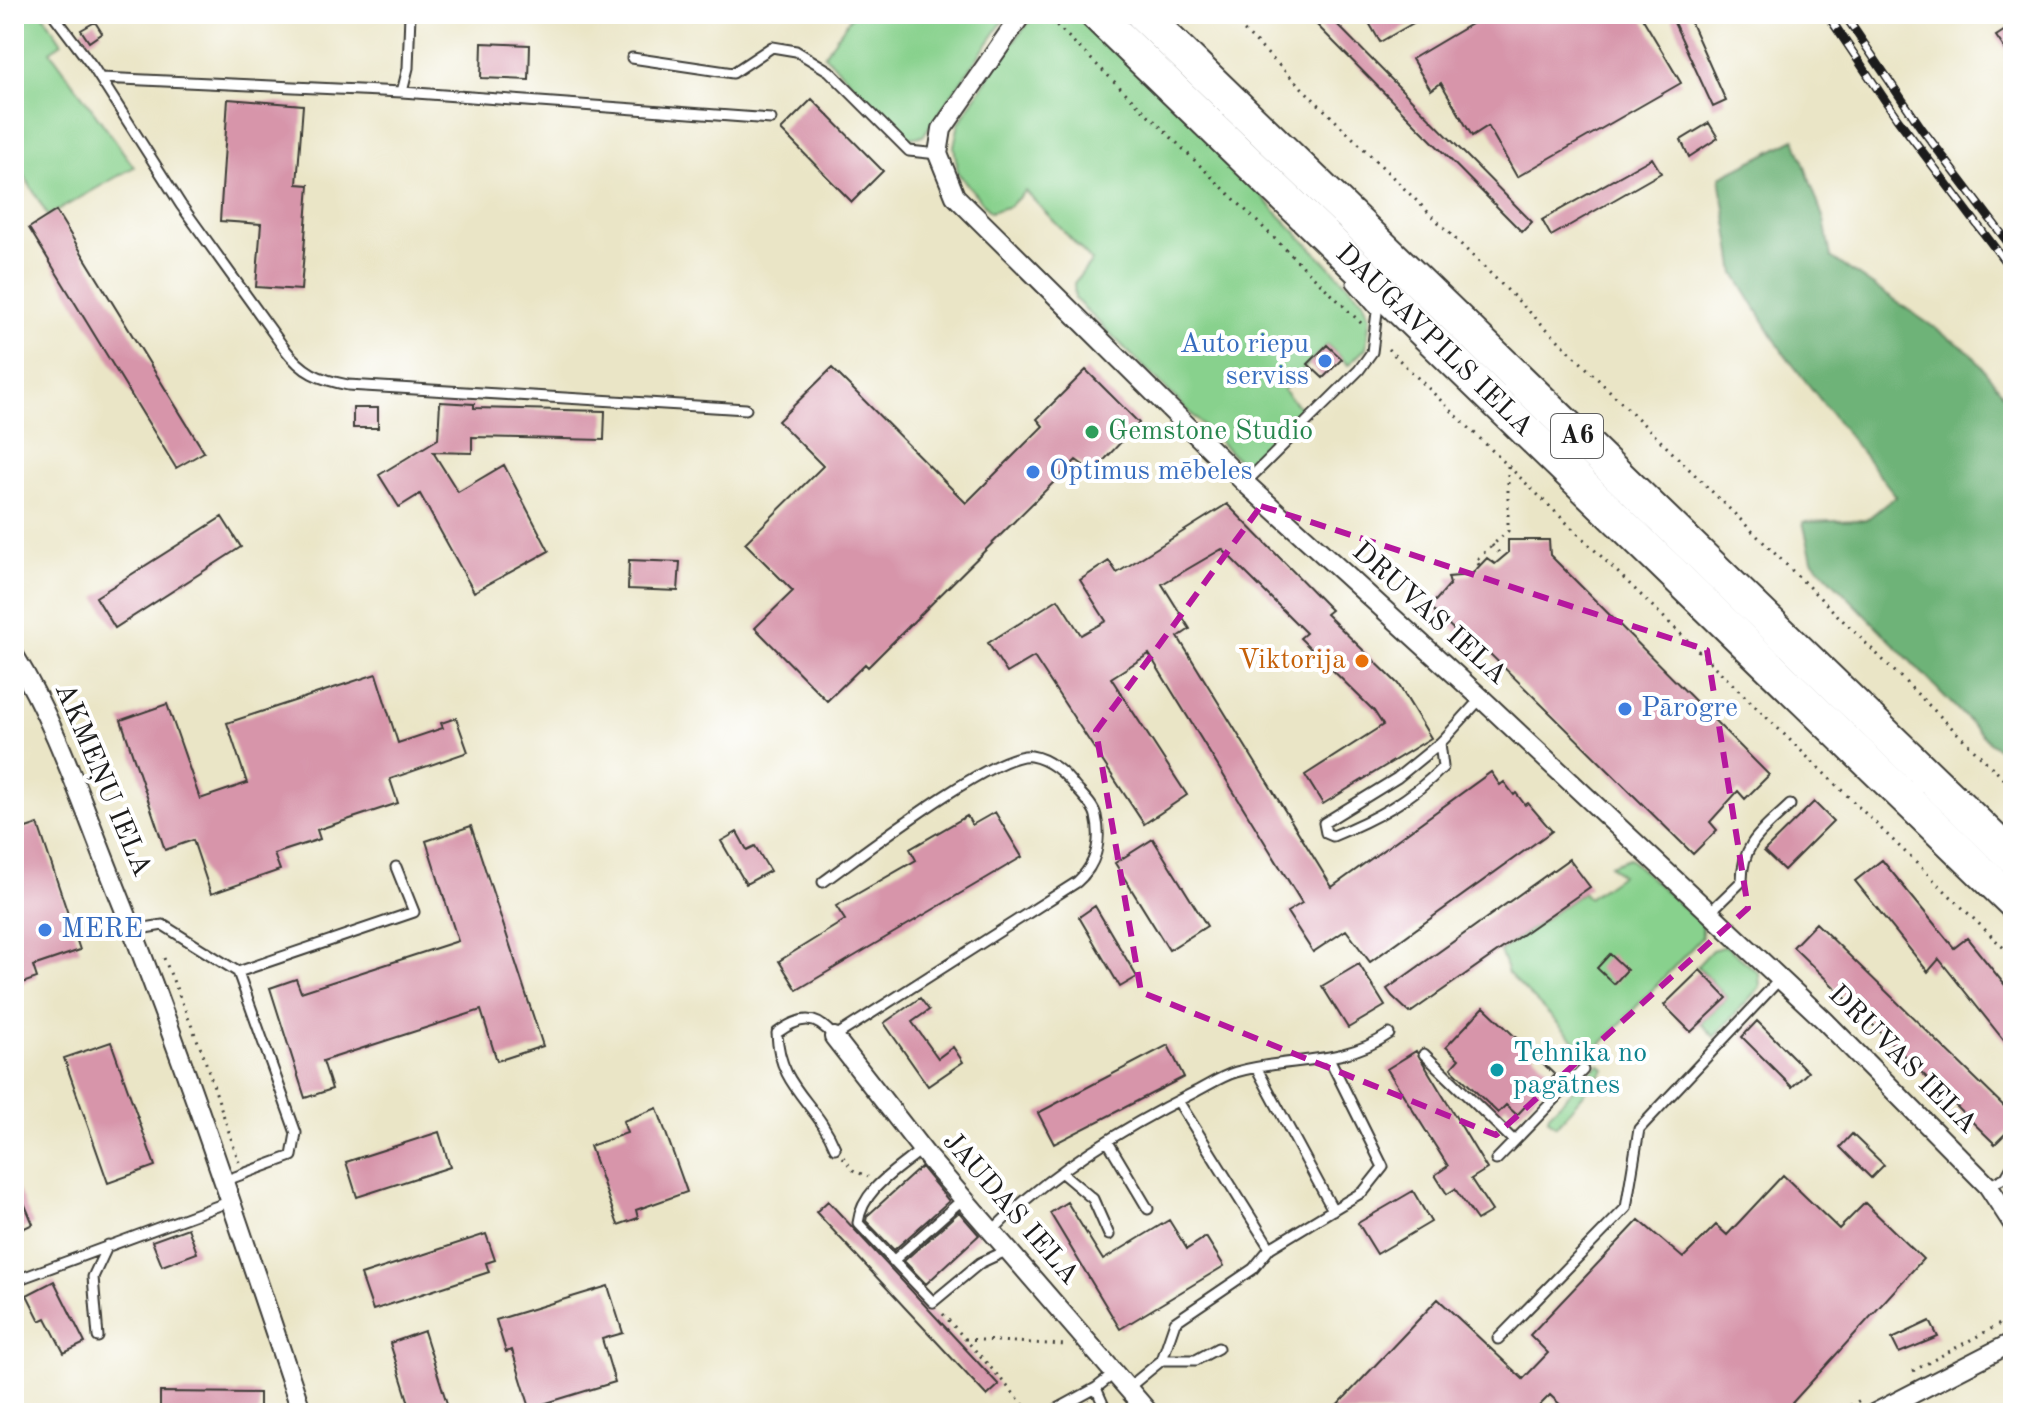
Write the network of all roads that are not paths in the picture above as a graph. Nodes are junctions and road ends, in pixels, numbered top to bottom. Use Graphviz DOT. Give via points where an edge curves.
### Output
graph roads {
  1 [pos="53,14"];
  2 [pos="410,14"];
  3 [pos="1022,14"];
  4 [pos="1096,14"];
  5 [pos="1142,14"];
  6 [pos="632,58"];
  7 [pos="101,78"];
  8 [pos="402,92"];
  9 [pos="771,119"];
  10 [pos="938,154"];
  11 [pos="1334,245"];
  12 [pos="746,409"];
  13 [pos="1245,483"];
  14 [pos="14,655"];
  15 [pos="1481,698"];
  16 [pos="1440,743"];
  17 [pos="1790,805"];
  18 [pos="2013,858"];
  19 [pos="396,867"];
  20 [pos="823,882"];
  21 [pos="2013,902"];
  22 [pos="1710,912"];
  23 [pos="133,930"];
  24 [pos="238,972"];
  25 [pos="1780,979"];
  26 [pos="1389,1034"];
  27 [pos="834,1037"];
  28 [pos="1424,1054"];
  29 [pos="1329,1058"];
  30 [pos="1257,1069"];
  31 [pos="1583,1070"];
  32 [pos="1178,1101"];
  33 [pos="1514,1141"];
  34 [pos="1108,1142"];
  35 [pos="835,1148"];
  36 [pos="922,1149"];
  37 [pos="1496,1160"];
  38 [pos="2013,1165"];
  39 [pos="1062,1173"];
  40 [pos="224,1181"];
  41 [pos="1988,1186"];
  42 [pos="964,1198"];
  43 [pos="231,1201"];
  44 [pos="1148,1209"];
  45 [pos="1333,1210"];
  46 [pos="2013,1224"];
  47 [pos="993,1230"];
  48 [pos="1109,1235"];
  49 [pos="108,1245"];
  50 [pos="1270,1248"];
  51 [pos="1009,1250"];
  52 [pos="893,1261"];
  53 [pos="14,1281"];
  54 [pos="98,1337"];
  55 [pos="1498,1339"];
  56 [pos="2013,1342"];
  57 [pos="1218,1348"];
  58 [pos="1162,1360"];
  59 [pos="1115,1373"];
  60 [pos="1096,1388"];
  61 [pos="1128,1388"];
  62 [pos="1062,1410"];
  63 [pos="302,1413"];
  64 [pos="1050,1413"];
  65 [pos="1107,1413"];
  66 [pos="1149,1413"];
  67 [pos="1875,1413"];
  1 -- 7 [label="lane"];
  2 -- 8 [label="lane"];
  3 -- 10 [label="street" via="949,116"];
  4 -- 11 [label="highway, DAUGAVPILS IELA / A6"];
  5 -- 18 [label="highway, DAUGAVPILS IELA / A6"];
  6 -- 10 [label="lane" via="733,73 772,47 796,51 829,71 909,151"];
  7 -- 8 [label="lane"];
  7 -- 12 [label="lane" via="181,205 299,368 316,379"];
  8 -- 9 [label="lane"];
  10 -- 13 [label="street, DRUVAS IELA" via="955,196"];
  11 -- 13 [label="lane" via="1341,270 1377,312 1372,352"];
  11 -- 21 [label="highway, DAUGAVPILS IELA / A6"];
  13 -- 15 [label="street, DRUVAS IELA"];
  14 -- 23 [label="street, AKMEŅU IELA" via="52,729"];
  15 -- 16 [label="lane"];
  15 -- 22 [label="street, DRUVAS IELA"];
  16 -- 16 [label="lane" via="1397,778 1324,823 1326,833 1333,836 1375,819 1421,789 1443,767"];
  17 -- 22 [label="lane" via="1751,843 1742,858 1742,881"];
  19 -- 24 [label="lane" via="414,912"];
  20 -- 27 [label="lane" via="1009,758 1031,756 1064,772 1096,813 1098,845 1092,869 1077,882"];
  22 -- 25 [label="street, DRUVAS IELA"];
  23 -- 24 [label="lane" via="163,925"];
  23 -- 40 [label="street, AKMEŅU IELA"];
  24 -- 40 [label="lane" via="296,1133 292,1156"];
  25 -- 41 [label="street, DRUVAS IELA"];
  25 -- 55 [label="lane" via="1639,1129 1626,1208"];
  26 -- 29 [label="lane"];
  27 -- 35 [label="lane" via="824,1024 807,1017 777,1033 786,1077 827,1127"];
  27 -- 36 [label="street, JAUDAS IELA"];
  28 -- 33 [label="lane"];
  29 -- 30 [label="lane"];
  29 -- 45 [label="lane" via="1383,1167 1364,1191"];
  30 -- 32 [label="lane" via="1235,1072"];
  30 -- 45 [label="lane"];
  31 -- 33 [label="lane"];
  32 -- 34 [label="lane"];
  32 -- 50 [label="lane"];
  33 -- 37 [label="lane"];
  34 -- 39 [label="lane"];
  34 -- 44 [label="lane"];
  36 -- 42 [label="street, JAUDAS IELA"];
  36 -- 52 [label="lane" via="879,1183 860,1210 858,1223"];
  38 -- 41 [label="lane" via="2006,1177"];
  39 -- 47 [label="lane" via="1031,1193"];
  39 -- 48 [label="lane" via="1093,1199"];
  40 -- 43 [label="street, AKMEŅU IELA"];
  41 -- 46 [label="street, DRUVAS IELA"];
  42 -- 47 [label="street, JAUDAS IELA"];
  42 -- 52 [label="lane"];
  43 -- 49 [label="lane"];
  43 -- 63 [label="street, AKMEŅU IELA"];
  45 -- 50 [label="lane"];
  47 -- 51 [label="street, JAUDAS IELA"];
  49 -- 53 [label="lane"];
  49 -- 54 [label="lane" via="93,1277"];
  50 -- 58 [label="lane" via="1253,1269 1175,1322"];
  51 -- 52 [label="lane" via="980,1263 933,1302"];
  51 -- 59 [label="street, JAUDAS IELA"];
  56 -- 67 [label="street"];
  57 -- 58 [label="lane" via="1196,1360"];
  58 -- 61 [label="lane"];
  59 -- 60 [label="lane"];
  59 -- 61 [label="street, JAUDAS IELA"];
  60 -- 62 [label="lane"];
  60 -- 65 [label="lane"];
  61 -- 66 [label="street, JAUDAS IELA"];
  62 -- 64 [label="lane"];
}
